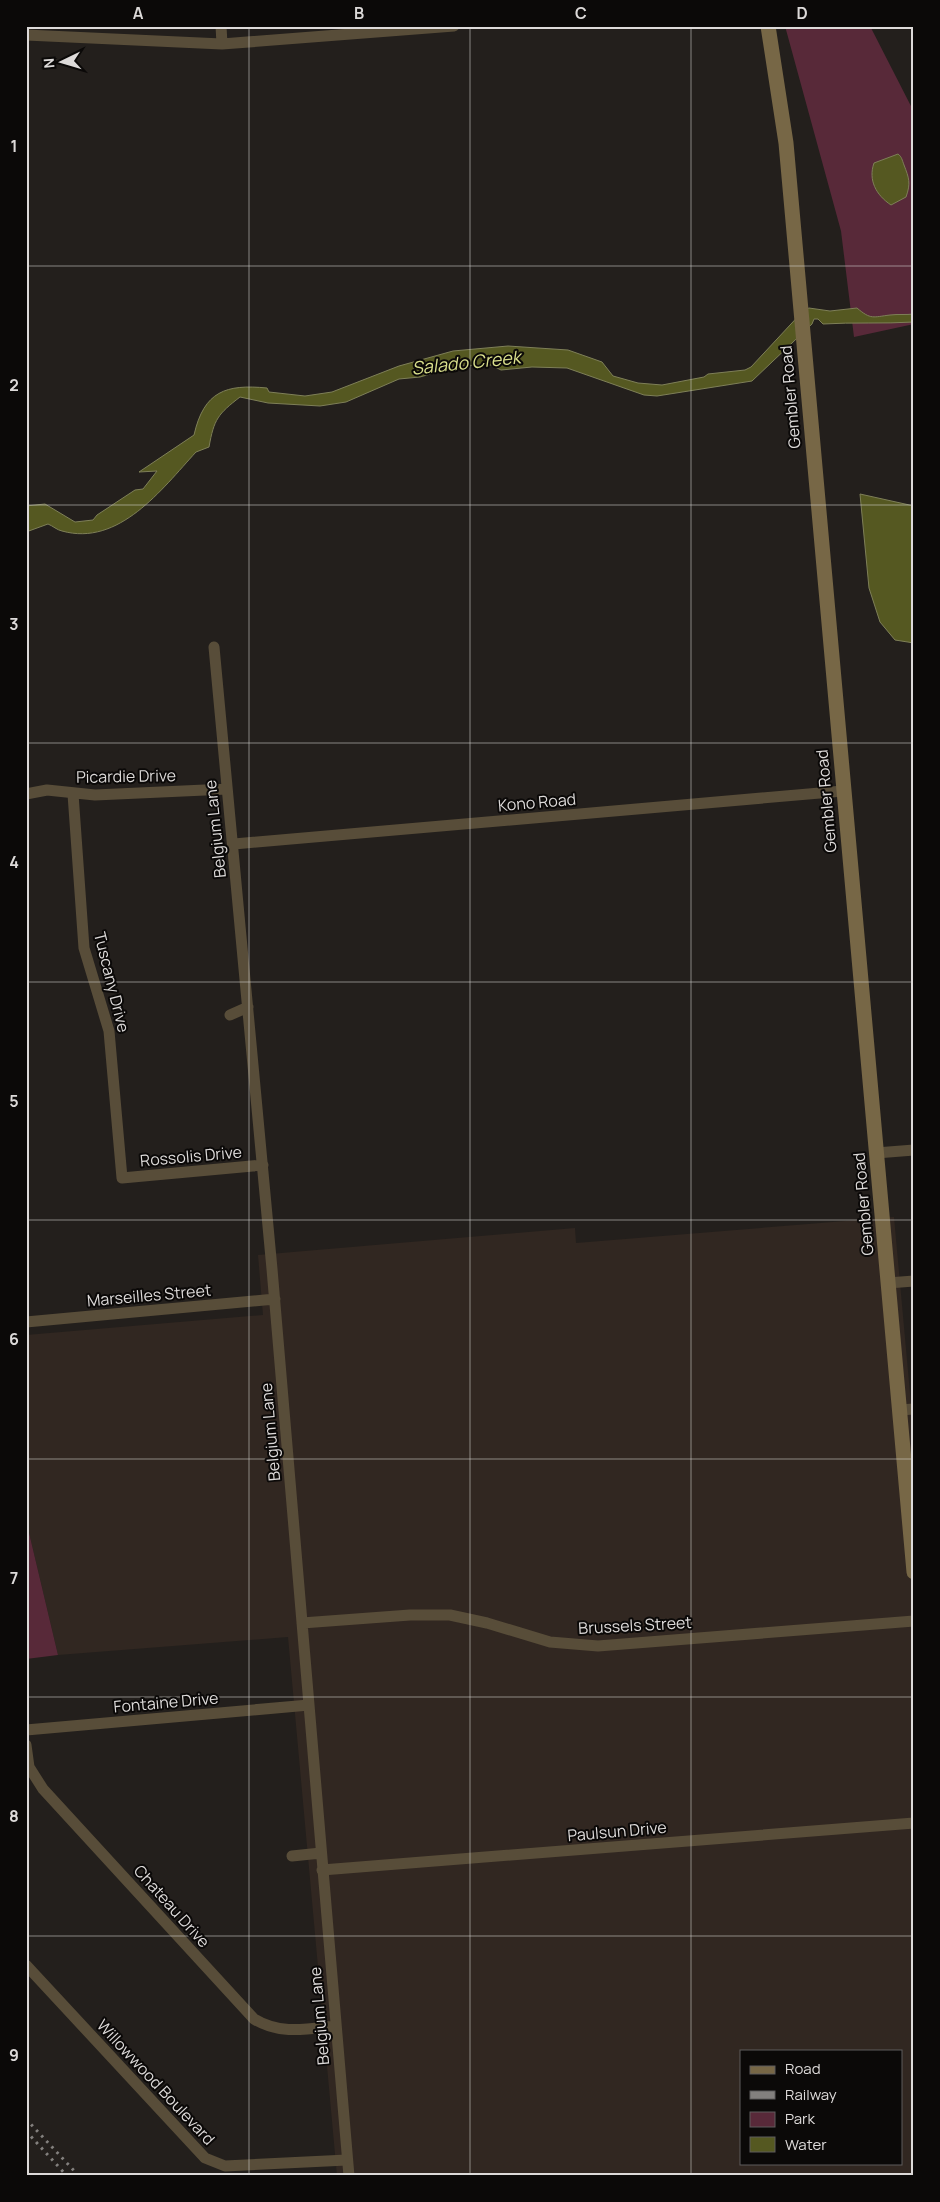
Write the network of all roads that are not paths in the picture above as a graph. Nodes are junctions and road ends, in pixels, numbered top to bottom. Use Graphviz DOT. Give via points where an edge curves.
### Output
graph roads {
  1 [pos="221,26"];
  2 [pos="454,26"];
  3 [pos="768,26"];
  4 [pos="26,35"];
  5 [pos="222,44"];
  6 [pos="214,647"];
  7 [pos="226,789"];
  8 [pos="843,792"];
  9 [pos="26,794"];
  10 [pos="74,794"];
  11 [pos="234,844"];
  12 [pos="248,1008"];
  13 [pos="230,1015"];
  14 [pos="914,1150"];
  15 [pos="876,1153"];
  16 [pos="263,1165"];
  17 [pos="122,1178"];
  18 [pos="914,1281"];
  19 [pos="888,1283"];
  20 [pos="275,1300"];
  21 [pos="26,1322"];
  22 [pos="906,1410"];
  23 [pos="914,1572"];
  24 [pos="914,1621"];
  25 [pos="302,1623"];
  26 [pos="309,1705"];
  27 [pos="26,1730"];
  28 [pos="26,1745"];
  29 [pos="914,1823"];
  30 [pos="321,1853"];
  31 [pos="292,1856"];
  32 [pos="322,1870"];
  33 [pos="26,1965"];
  34 [pos="336,2026"];
  35 [pos="348,2160"];
  36 [pos="349,2176"];
  1 -- 5 [label="street"];
  2 -- 5 [label="street"];
  3 -- 8 [label="main road, Gembler Road" via="786,143"];
  4 -- 5 [label="street"];
  6 -- 7 [label="street, Belgium Lane"];
  7 -- 10 [label="street, Picardie Drive"];
  7 -- 11 [label="street, Belgium Lane"];
  8 -- 11 [label="street, Kono Road"];
  8 -- 15 [label="main road, Gembler Road"];
  9 -- 10 [label="street, Picardie Drive" via="47,790"];
  10 -- 17 [label="street, Tuscany Drive" via="84,948 109,1030"];
  11 -- 12 [label="street, Belgium Lane"];
  12 -- 13 [label="street"];
  12 -- 16 [label="street, Belgium Lane"];
  14 -- 15 [label="street"];
  15 -- 19 [label="main road, Gembler Road"];
  16 -- 17 [label="street, Rossolis Drive"];
  16 -- 20 [label="street, Belgium Lane"];
  18 -- 19 [label="street"];
  19 -- 22 [label="main road, Gembler Road"];
  20 -- 21 [label="street, Marseilles Street"];
  20 -- 25 [label="street, Belgium Lane"];
  22 -- 23 [label="main road, Gembler Road"];
  24 -- 25 [label="street, Brussels Street" via="598,1646 550,1642 450,1615"];
  25 -- 26 [label="street, Belgium Lane"];
  26 -- 27 [label="street, Fontaine Drive"];
  26 -- 30 [label="street, Belgium Lane"];
  28 -- 34 [label="street, Chateau Drive" via="29,1768 43,1789 254,2019 267,2027 286,2030"];
  29 -- 32 [label="street, Paulsun Drive"];
  30 -- 31 [label="street"];
  30 -- 32 [label="street, Belgium Lane"];
  32 -- 34 [label="street, Belgium Lane"];
  33 -- 35 [label="street, Willowwood Boulevard" via="205,2158 225,2166"];
  34 -- 35 [label="street, Belgium Lane"];
  35 -- 36 [label="street, Belgium Lane"];
}
